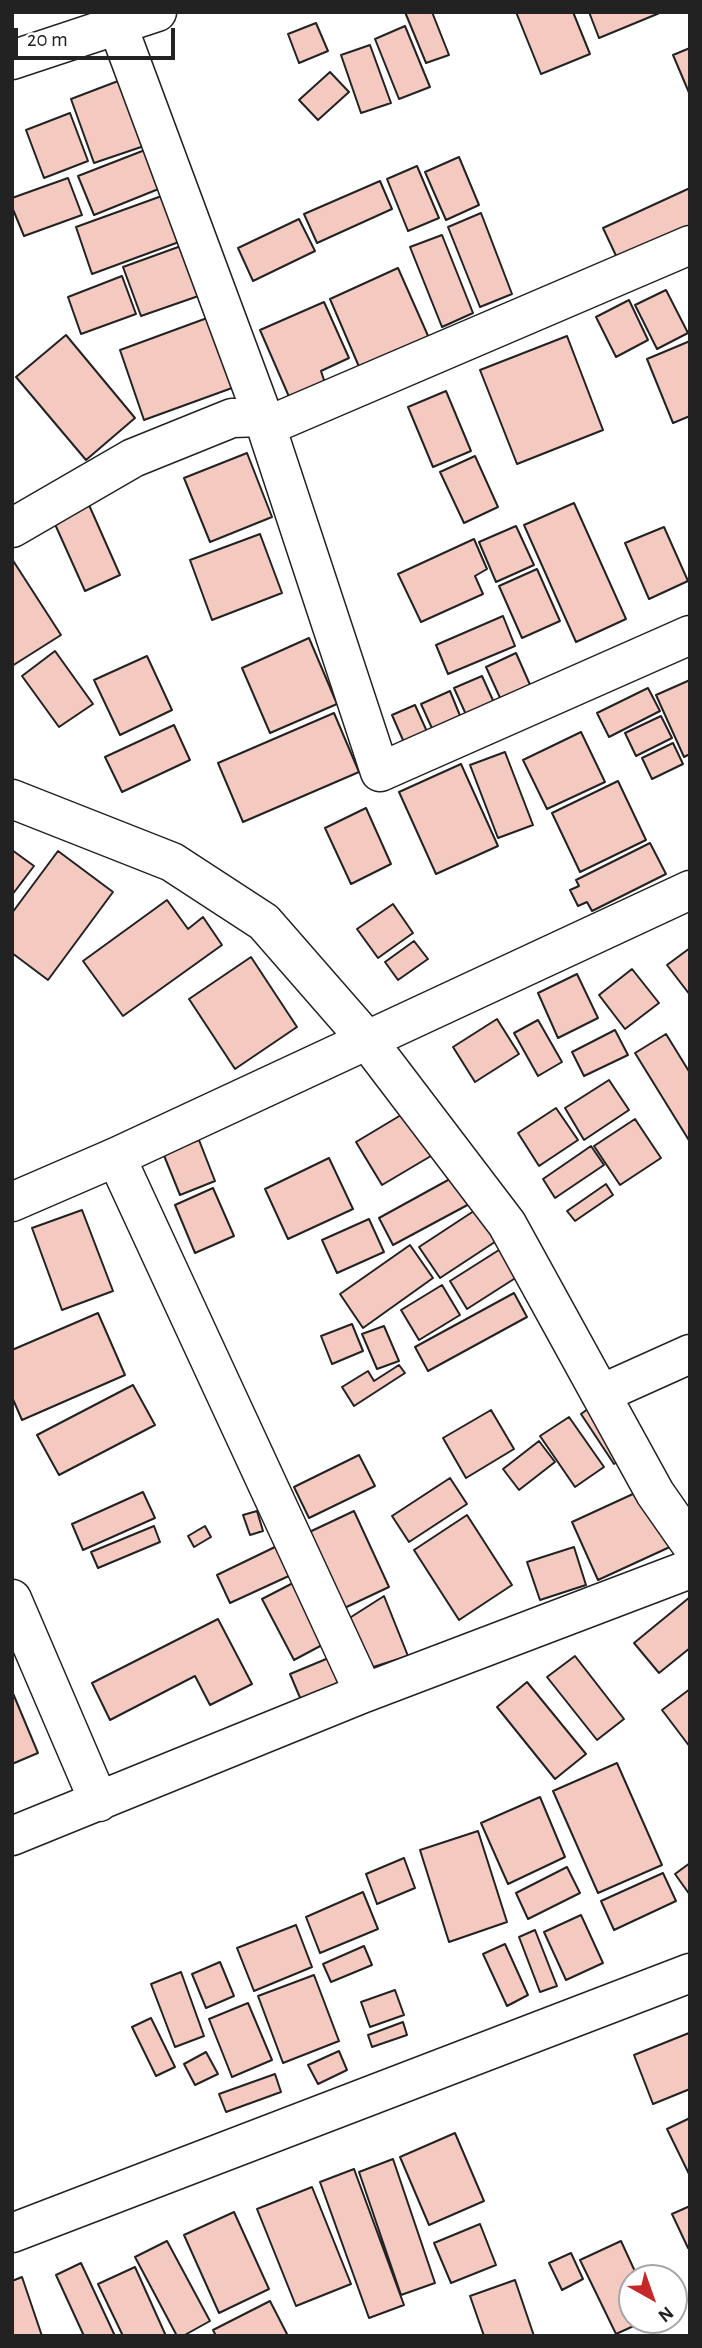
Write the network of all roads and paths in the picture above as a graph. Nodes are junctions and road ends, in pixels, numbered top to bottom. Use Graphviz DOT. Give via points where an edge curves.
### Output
graph roads {
  1 [pos="157,12"];
  2 [pos="117,24"];
  3 [pos="12,60"];
  4 [pos="690,244"];
  5 [pos="262,417"];
  6 [pos="12,528"];
  7 [pos="690,635"];
  8 [pos="12,799"];
  9 [pos="690,890"];
  10 [pos="367,1040"];
  11 [pos="116,1157"];
  12 [pos="12,1202"];
  13 [pos="690,1354"];
  14 [pos="601,1394"];
  15 [pos="690,1543"];
  16 [pos="690,1569"];
  17 [pos="12,1598"];
  18 [pos="364,1693"];
  19 [pos="99,1802"];
  20 [pos="12,1836"];
  21 [pos="690,1973"];
  22 [pos="12,2233"];
  1 -- 2 [label="street"];
  2 -- 3 [label="street"];
  2 -- 5 [label="street"];
  4 -- 5 [label="street" via="279,421"];
  5 -- 6 [label="street" via="232,418 133,458"];
  5 -- 7 [label="street" via="380,772"];
  8 -- 10 [label="street" via="172,862 264,922"];
  9 -- 10 [label="street"];
  10 -- 11 [label="street"];
  10 -- 14 [label="street" via="507,1224"];
  11 -- 12 [label="street"];
  11 -- 18 [label="street"];
  13 -- 14 [label="street"];
  14 -- 15 [label="street" via="655,1493"];
  16 -- 18 [label="street"];
  17 -- 19 [label="street"];
  18 -- 19 [label="street"];
  19 -- 20 [label="street"];
  21 -- 22 [label="street"];
}
